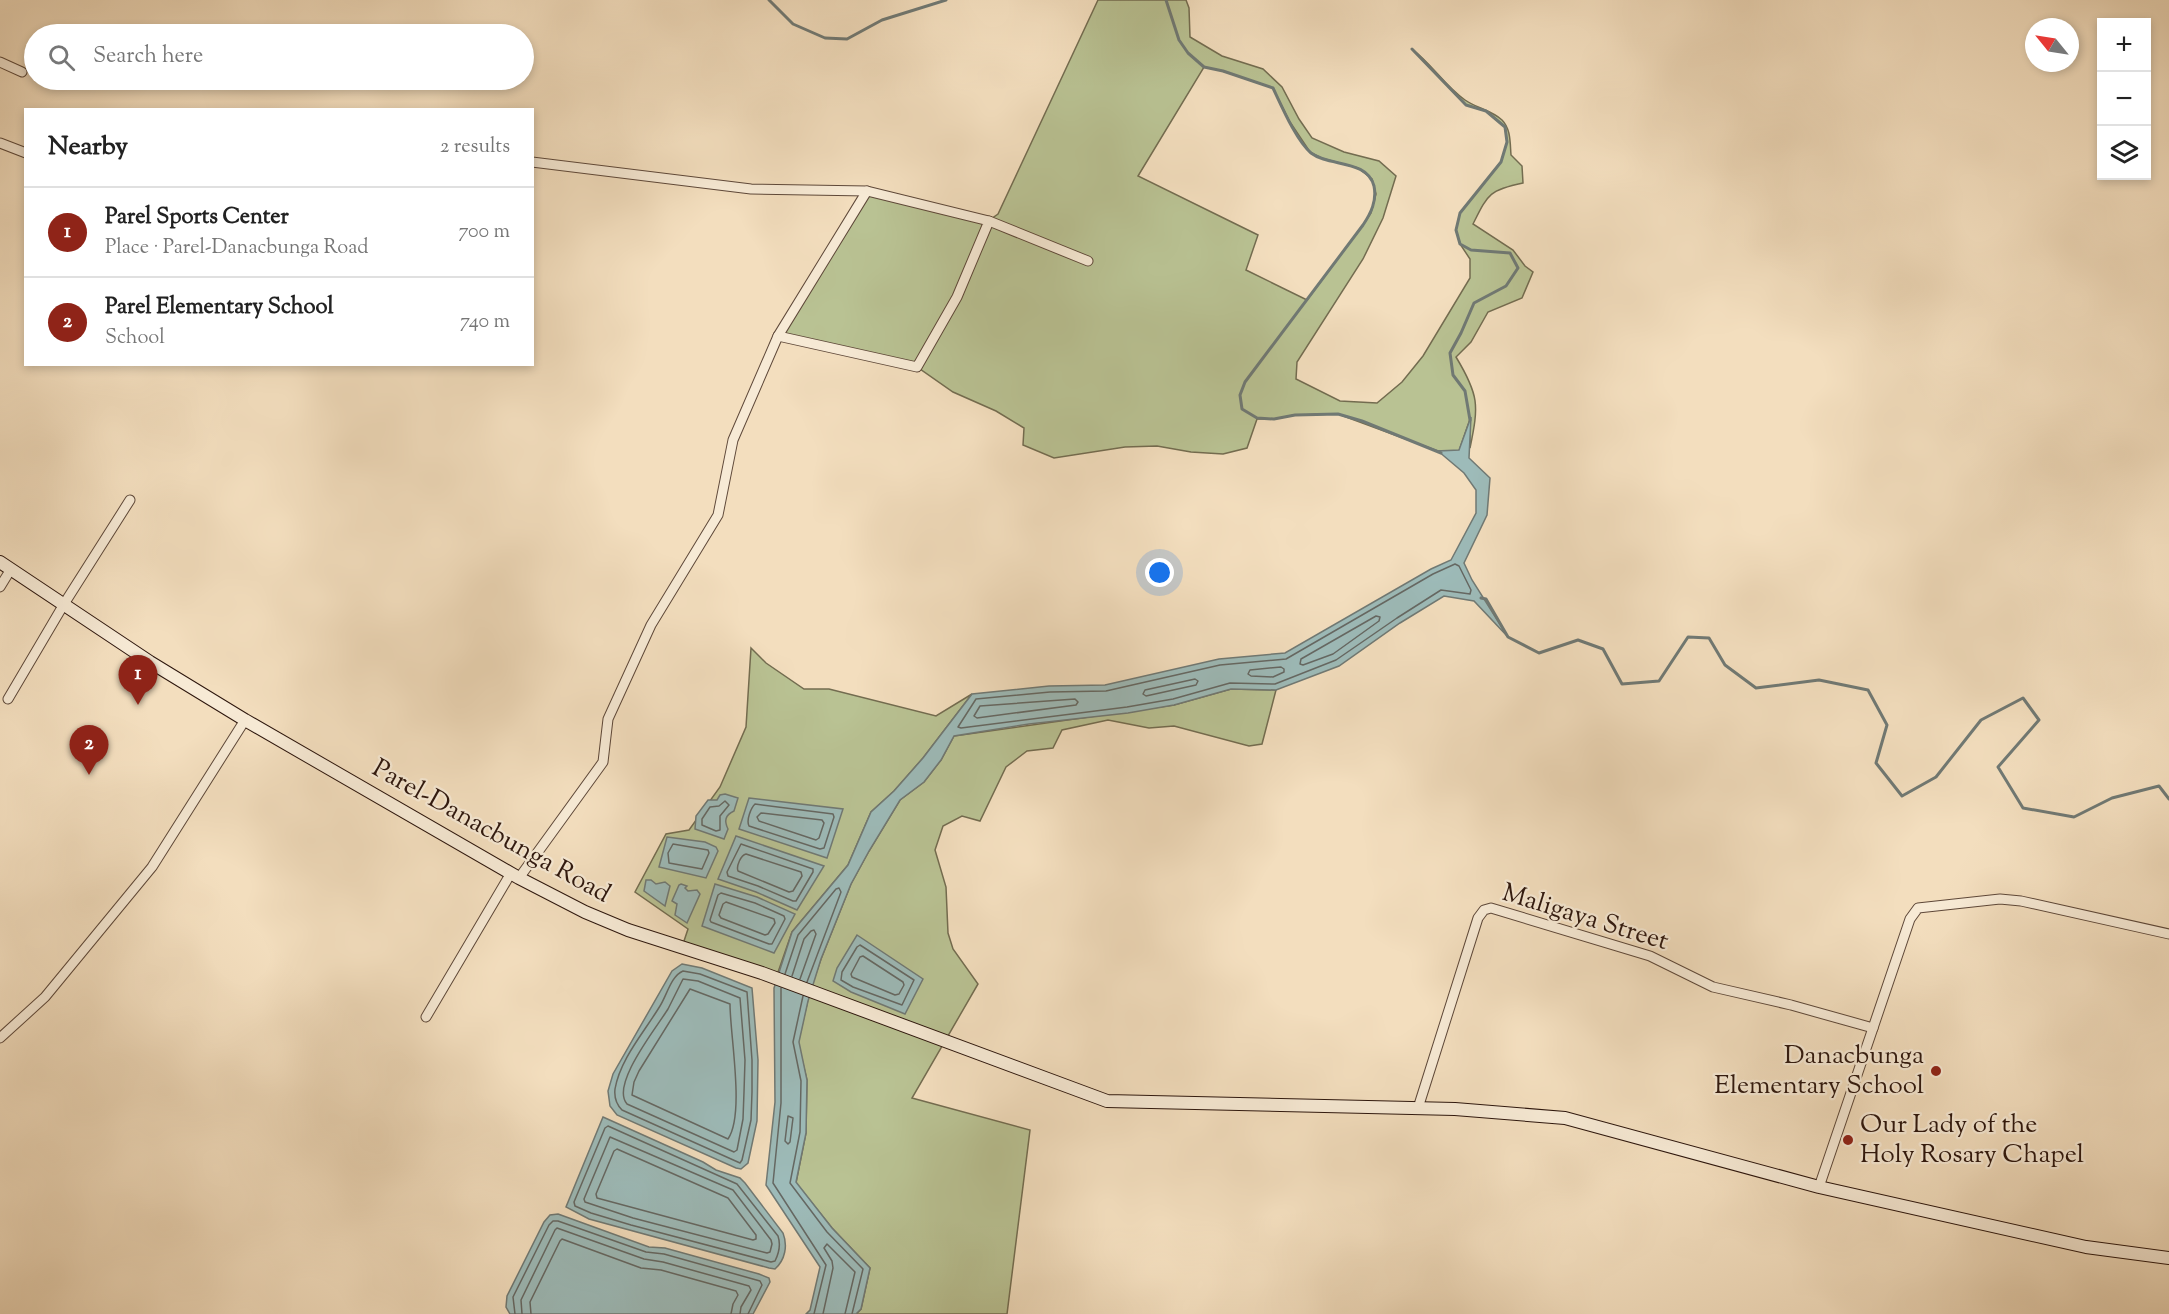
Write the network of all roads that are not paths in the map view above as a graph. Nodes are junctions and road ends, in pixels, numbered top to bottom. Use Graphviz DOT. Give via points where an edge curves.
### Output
graph roads {
  1 [pos="0,62"];
  2 [pos="22,72"];
  3 [pos="0,143"];
  4 [pos="24,152"];
  5 [pos="534,162"];
  6 [pos="867,191"];
  7 [pos="989,221"];
  8 [pos="1088,261"];
  9 [pos="778,336"];
  10 [pos="130,500"];
  11 [pos="0,562"];
  12 [pos="11,569"];
  13 [pos="0,587"];
  14 [pos="64,604"];
  15 [pos="8,699"];
  16 [pos="245,720"];
  17 [pos="515,876"];
  18 [pos="2169,934"];
  19 [pos="426,1017"];
  20 [pos="1873,1028"];
  21 [pos="0,1038"];
  22 [pos="1418,1108"];
  23 [pos="1820,1187"];
  24 [pos="2169,1257"];
  1 -- 2 [label="street"];
  3 -- 4 [label="street"];
  5 -- 6 [label="street" via="751,189"];
  6 -- 7 [label="street"];
  6 -- 9 [label="street"];
  7 -- 8 [label="street"];
  7 -- 9 [label="street" via="957,297 917,367"];
  9 -- 17 [label="street" via="733,440 718,515 651,625 609,719 603,762"];
  10 -- 14 [label="street"];
  11 -- 12 [label="main road, Parel-Danacbunga Road"];
  12 -- 13 [label="street"];
  12 -- 14 [label="main road, Parel-Danacbunga Road"];
  14 -- 15 [label="street"];
  14 -- 16 [label="main road, Parel-Danacbunga Road"];
  16 -- 17 [label="main road, Parel-Danacbunga Road"];
  16 -- 21 [label="street" via="152,867 45,997"];
  17 -- 19 [label="street"];
  17 -- 22 [label="main road, Parel-Danacbunga Road" via="628,930 762,973 1107,1101"];
  18 -- 20 [label="street" via="2020,901 2000,899 1924,906 1910,919"];
  20 -- 22 [label="street, Maligaya Street" via="1713,987 1650,956 1491,908 1478,918"];
  20 -- 23 [label="street"];
  22 -- 23 [label="main road, Parel-Danacbunga Road" via="1565,1118"];
  23 -- 24 [label="main road, Parel-Danacbunga Road" via="2086,1247"];
}
